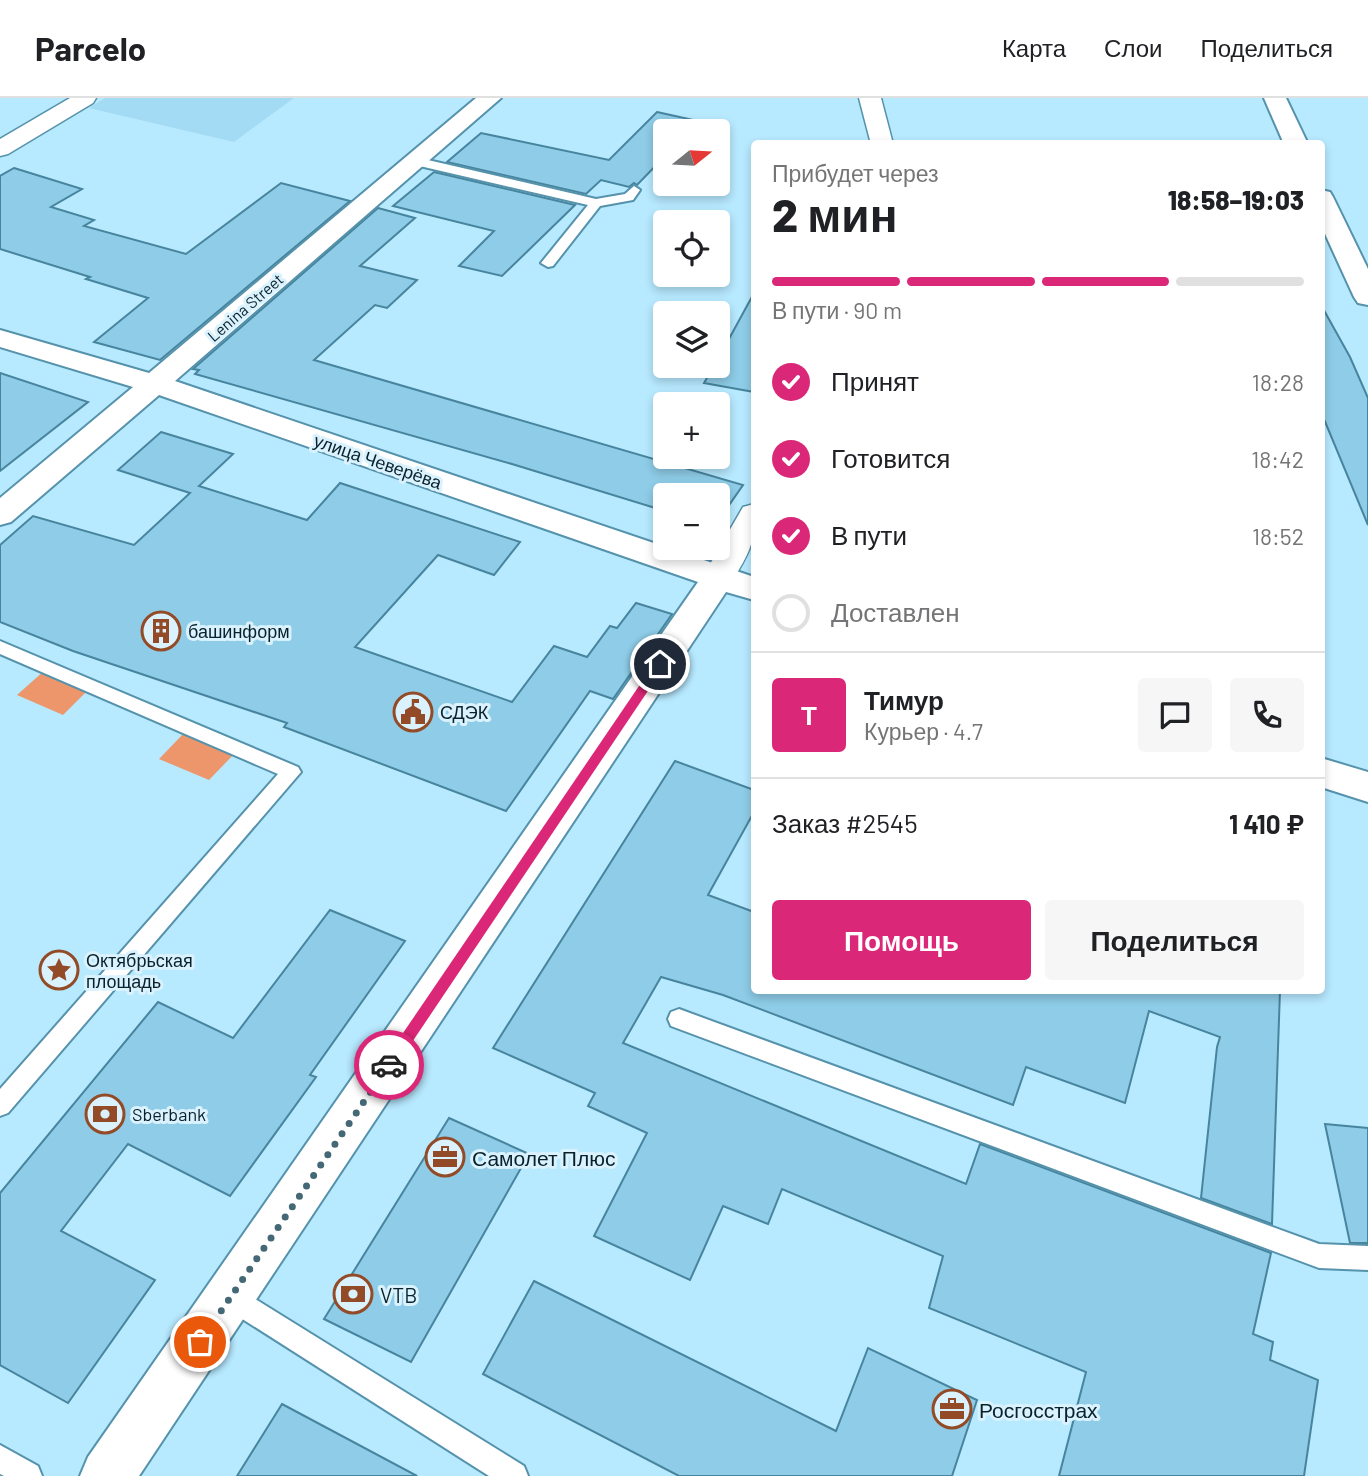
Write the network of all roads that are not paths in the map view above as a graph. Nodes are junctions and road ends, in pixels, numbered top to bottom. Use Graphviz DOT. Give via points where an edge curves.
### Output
graph roads {
  1 [pos="85,98"];
  2 [pos="490,98"];
  3 [pos="870,98"];
  4 [pos="1275,98"];
  5 [pos="881,140"];
  6 [pos="1295,140"];
  7 [pos="0,149"];
  8 [pos="415,161"];
  9 [pos="634,190"];
  10 [pos="596,203"];
  11 [pos="1325,206"];
  12 [pos="548,263"];
  13 [pos="1368,297"];
  14 [pos="0,338"];
  15 [pos="155,384"];
  16 [pos="0,514"];
  17 [pos="751,526"];
  18 [pos="736,584"];
  19 [pos="0,647"];
  20 [pos="1325,773"];
  21 [pos="1368,787"];
  22 [pos="679,1019"];
  23 [pos="0,1106"];
  24 [pos="1368,1258"];
  25 [pos="231,1297"];
  26 [pos="0,1458"];
  27 [pos="28,1476"];
  28 [pos="107,1476"];
  29 [pos="514,1476"];
  1 -- 7 [label="street"];
  2 -- 8 [label="main road, Lenina Street"];
  3 -- 5 [label="street"];
  4 -- 6 [label="main road"];
  8 -- 10 [label="lane"];
  8 -- 15 [label="main road, Lenina Street"];
  9 -- 10 [label="lane" via="629,197"];
  10 -- 12 [label="lane"];
  11 -- 13 [label="main road"];
  14 -- 15 [label="main road, улица Чеверёва"];
  15 -- 16 [label="main road, Lenina Street"];
  15 -- 18 [label="main road, улица Чеверёва"];
  17 -- 18 [label="street"];
  18 -- 25 [label="main road"];
  19 -- 23 [label="lane" via="291,772"];
  20 -- 21 [label="main road"];
  22 -- 24 [label="lane" via="1319,1256"];
  25 -- 28 [label="main road"];
  25 -- 29 [label="lane"];
  26 -- 27 [label="lane"];
}
